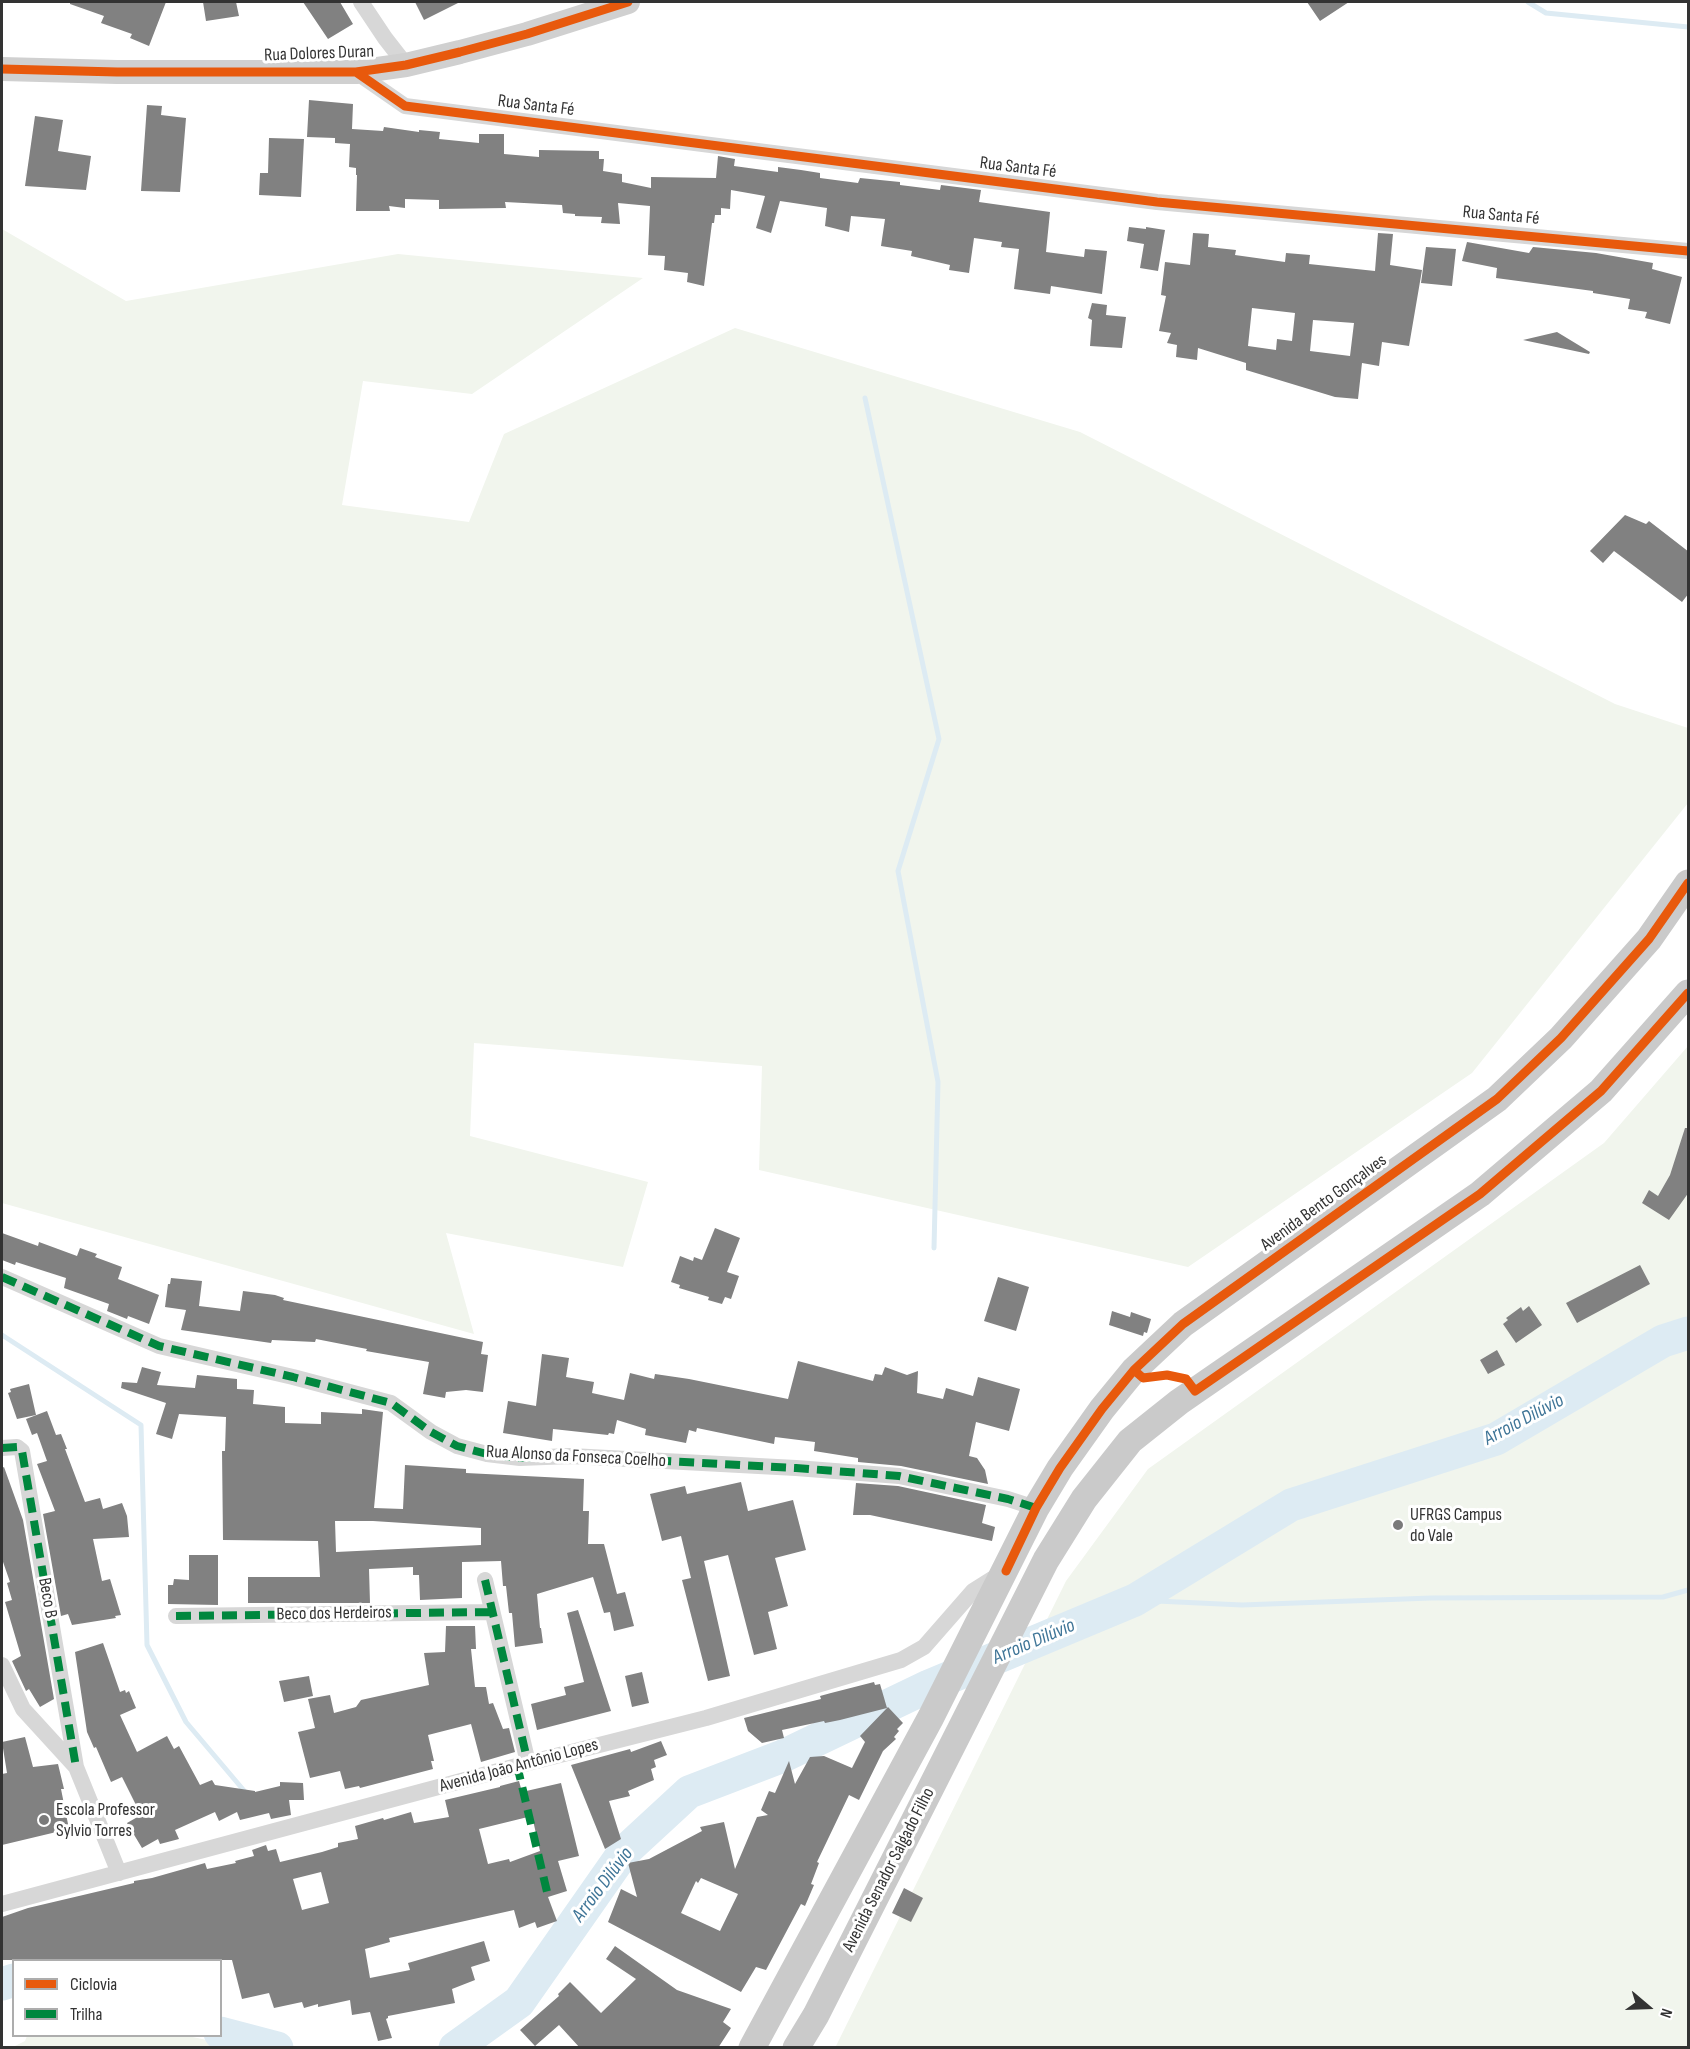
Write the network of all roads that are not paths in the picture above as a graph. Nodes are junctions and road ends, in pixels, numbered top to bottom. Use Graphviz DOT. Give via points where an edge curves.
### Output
graph roads {
  1 [pos="361,2"];
  2 [pos="628,2"];
  3 [pos="406,65"];
  4 [pos="2,69"];
  5 [pos="356,72"];
  6 [pos="1689,251"];
  7 [pos="1689,883"];
  8 [pos="1689,993"];
  9 [pos="2,1277"];
  10 [pos="2,1448"];
  11 [pos="1036,1508"];
  12 [pos="1006,1570"];
  13 [pos="485,1580"];
  14 [pos="492,1612"];
  15 [pos="176,1616"];
  16 [pos="2,1665"];
  17 [pos="932,1717"];
  18 [pos="528,1762"];
  19 [pos="76,1767"];
  20 [pos="119,1873"];
  21 [pos="2,1904"];
  22 [pos="752,2048"];
  23 [pos="796,2048"];
  1 -- 3 [label="street"];
  2 -- 3 [label="street, Rua Dolores Duran" via="527,34"];
  3 -- 5 [label="street, Rua Dolores Duran"];
  4 -- 5 [label="street, Rua Dolores Duran"];
  5 -- 6 [label="street, Rua Santa Fé" via="405,106 1157,202"];
  7 -- 11 [label="main road, Avenida Bento Gonçalves" via="1649,939 1561,1038 1497,1099 1184,1324 1134,1370 1060,1468"];
  8 -- 23 [label="main road, Avenida Senador Salgado Filho" via="1601,1091 1480,1194 1187,1396 1130,1441 1084,1499 1046,1560"];
  9 -- 11 [label="street, Rua Alonso da Fonseca Coelho" via="159,1346 391,1403 457,1446 487,1454 899,1476"];
  10 -- 19 [label="street, Beco B" via="17,1447 22,1451"];
  11 -- 12 [label="main road, Avenida Bento Gonçalves"];
  12 -- 17 [label="main road, Avenida Bento Gonçalves"];
  12 -- 18 [label="street, Avenida João Antônio Lopes" via="973,1591 924,1647 901,1660 706,1718"];
  13 -- 14 [label="street"];
  14 -- 15 [label="street, Beco dos Herdeiros"];
  14 -- 18 [label="street"];
  16 -- 19 [label="street" via="23,1709"];
  17 -- 22 [label="main road, Avenida Senador Salgado Filho"];
  18 -- 20 [label="street, Avenida João Antônio Lopes"];
  19 -- 20 [label="street"];
  20 -- 21 [label="street, Avenida João Antônio Lopes"];
}
